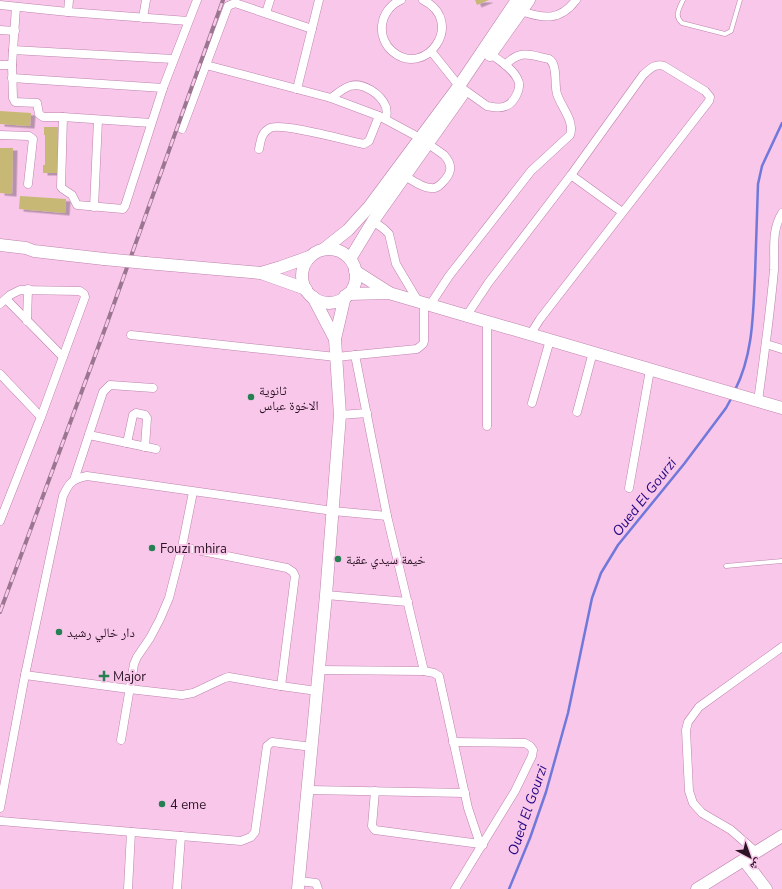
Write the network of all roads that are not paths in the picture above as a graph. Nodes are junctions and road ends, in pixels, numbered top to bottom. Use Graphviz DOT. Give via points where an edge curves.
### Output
graph roads {
  1 [pos="69,0"];
  2 [pos="146,0"];
  3 [pos="197,0"];
  4 [pos="270,0"];
  5 [pos="319,0"];
  6 [pos="401,0"];
  7 [pos="423,0"];
  8 [pos="529,0"];
  9 [pos="576,0"];
  10 [pos="683,0"];
  11 [pos="740,0"];
  12 [pos="232,2"];
  13 [pos="0,5"];
  14 [pos="22,5"];
  15 [pos="519,6"];
  16 [pos="68,12"];
  17 [pos="266,13"];
  18 [pos="143,18"];
  19 [pos="188,22"];
  20 [pos="312,29"];
  21 [pos="0,30"];
  22 [pos="15,30"];
  23 [pos="13,50"];
  24 [pos="431,51"];
  25 [pos="487,52"];
  26 [pos="173,59"];
  27 [pos="0,65"];
  28 [pos="12,65"];
  29 [pos="206,65"];
  30 [pos="505,65"];
  31 [pos="12,78"];
  32 [pos="163,88"];
  33 [pos="462,88"];
  34 [pos="297,89"];
  35 [pos="331,98"];
  36 [pos="63,117"];
  37 [pos="383,118"];
  38 [pos="98,120"];
  39 [pos="151,123"];
  40 [pos="182,129"];
  41 [pos="0,135"];
  42 [pos="424,140"];
  43 [pos="259,149"];
  44 [pos="571,175"];
  45 [pos="405,176"];
  46 [pos="28,184"];
  47 [pos="94,207"];
  48 [pos="622,212"];
  49 [pos="782,213"];
  50 [pos="373,221"];
  51 [pos="0,245"];
  52 [pos="324,249"];
  53 [pos="34,252"];
  54 [pos="0,253"];
  55 [pos="309,257"];
  56 [pos="350,259"];
  57 [pos="774,268"];
  58 [pos="355,271"];
  59 [pos="260,272"];
  60 [pos="782,272"];
  61 [pos="28,289"];
  62 [pos="309,293"];
  63 [pos="389,293"];
  64 [pos="347,295"];
  65 [pos="3,302"];
  66 [pos="424,303"];
  67 [pos="467,315"];
  68 [pos="487,321"];
  69 [pos="27,322"];
  70 [pos="530,334"];
  71 [pos="131,335"];
  72 [pos="335,339"];
  73 [pos="550,340"];
  74 [pos="766,344"];
  75 [pos="782,349"];
  76 [pos="593,352"];
  77 [pos="355,355"];
  78 [pos="336,357"];
  79 [pos="63,358"];
  80 [pos="650,370"];
  81 [pos="0,374"];
  82 [pos="153,388"];
  83 [pos="758,401"];
  84 [pos="532,403"];
  85 [pos="782,408"];
  86 [pos="577,412"];
  87 [pos="367,413"];
  88 [pos="340,415"];
  89 [pos="41,417"];
  90 [pos="487,426"];
  91 [pos="89,436"];
  92 [pos="127,443"];
  93 [pos="145,447"];
  94 [pos="156,449"];
  95 [pos="74,480"];
  96 [pos="629,488"];
  97 [pos="193,492"];
  98 [pos="333,511"];
  99 [pos="387,516"];
  100 [pos="0,521"];
  101 [pos="182,547"];
  102 [pos="782,562"];
  103 [pos="726,566"];
  104 [pos="326,595"];
  105 [pos="408,602"];
  106 [pos="782,647"];
  107 [pos="319,670"];
  108 [pos="424,671"];
  109 [pos="25,675"];
  110 [pos="281,686"];
  111 [pos="129,689"];
  112 [pos="317,691"];
  113 [pos="122,740"];
  114 [pos="453,742"];
  115 [pos="312,748"];
  116 [pos="309,790"];
  117 [pos="375,791"];
  118 [pos="465,793"];
  119 [pos="0,808"];
  120 [pos="0,821"];
  121 [pos="131,832"];
  122 [pos="181,836"];
  123 [pos="782,836"];
  124 [pos="482,844"];
  125 [pos="756,852"];
  126 [pos="744,860"];
  127 [pos="299,885"];
  128 [pos="128,889"];
  129 [pos="177,889"];
  130 [pos="318,889"];
  131 [pos="455,889"];
  132 [pos="697,889"];
  133 [pos="766,889"];
  1 -- 16 [label="street"];
  2 -- 18 [label="street"];
  3 -- 19 [label="street"];
  4 -- 17 [label="street"];
  5 -- 20 [label="street"];
  6 -- 24 [label="street" via="388,9 383,21 382,33 387,45 396,54 408,58 420,57"];
  7 -- 24 [label="street" via="433,6 442,23 442,36"];
  8 -- 15 [label="main road"];
  9 -- 15 [label="street" via="557,16 537,16"];
  10 -- 11 [label="lane" via="677,15 682,23 725,34 731,31"];
  12 -- 17 [label="street"];
  12 -- 29 [label="street" via="228,6"];
  13 -- 14 [label="street"];
  14 -- 16 [label="street"];
  14 -- 22 [label="street"];
  15 -- 25 [label="main road"];
  16 -- 18 [label="street"];
  17 -- 20 [label="street"];
  18 -- 19 [label="street"];
  19 -- 26 [label="street"];
  20 -- 34 [label="street"];
  21 -- 22 [label="street"];
  22 -- 23 [label="street"];
  23 -- 26 [label="street"];
  23 -- 28 [label="street"];
  24 -- 33 [label="street"];
  25 -- 30 [label="street"];
  25 -- 33 [label="main road"];
  26 -- 32 [label="street"];
  27 -- 28 [label="street"];
  28 -- 31 [label="street"];
  29 -- 34 [label="street"];
  29 -- 40 [label="street"];
  30 -- 33 [label="street" via="517,77 520,87 509,105 487,106"];
  30 -- 66 [label="street" via="511,58 521,54 552,61 557,95 572,130 570,135 531,171 449,276"];
  31 -- 32 [label="street"];
  31 -- 36 [label="street" via="15,102 37,103 39,114 43,117"];
  32 -- 39 [label="street"];
  33 -- 42 [label="main road"];
  34 -- 35 [label="street"];
  35 -- 37 [label="street"];
  35 -- 37 [label="street" via="351,86 366,88 383,101 387,111"];
  36 -- 38 [label="street"];
  36 -- 47 [label="street" via="61,187 72,195 77,205"];
  37 -- 42 [label="street"];
  37 -- 43 [label="street" via="369,141 364,144 275,126 262,134"];
  38 -- 39 [label="street"];
  38 -- 47 [label="street"];
  39 -- 47 [label="street" via="124,208"];
  41 -- 46 [label="street" via="28,136 33,139"];
  42 -- 45 [label="main road"];
  42 -- 45 [label="street" via="448,159 451,169 449,177 439,187 430,188"];
  42 -- 52 [label="main road" via="363,216"];
  44 -- 48 [label="street"];
  44 -- 48 [label="street" via="643,75 654,66 664,66 705,91 710,97 709,101"];
  44 -- 67 [label="street" via="489,282"];
  45 -- 50 [label="main road"];
  48 -- 70 [label="street"];
  49 -- 57 [label="street" via="774,236"];
  50 -- 56 [label="main road"];
  50 -- 66 [label="street" via="388,234 396,264"];
  51 -- 53 [label="main road" via="26,248"];
  52 -- 55 [label="main road"];
  52 -- 56 [label="main road" via="342,252"];
  53 -- 54 [label="main road" via="22,255"];
  53 -- 59 [label="main road, bridge"];
  55 -- 59 [label="main road"];
  55 -- 62 [label="main road" via="303,267 302,278"];
  56 -- 58 [label="main road"];
  57 -- 60 [label="street"];
  57 -- 74 [label="street"];
  58 -- 63 [label="main road"];
  58 -- 64 [label="main road" via="353,287"];
  59 -- 62 [label="main road"];
  61 -- 65 [label="street" via="15,291"];
  61 -- 69 [label="street"];
  61 -- 79 [label="street" via="80,291 84,294"];
  62 -- 64 [label="main road" via="326,302 340,300"];
  62 -- 72 [label="main road"];
  63 -- 64 [label="main road"];
  63 -- 66 [label="main road"];
  64 -- 72 [label="main road"];
  65 -- 69 [label="street"];
  66 -- 67 [label="main road"];
  66 -- 77 [label="street" via="424,341 421,347"];
  67 -- 68 [label="main road"];
  68 -- 70 [label="main road"];
  68 -- 90 [label="street"];
  69 -- 79 [label="street"];
  70 -- 73 [label="main road"];
  71 -- 78 [label="street"];
  72 -- 78 [label="main road"];
  73 -- 76 [label="main road"];
  73 -- 84 [label="street"];
  74 -- 75 [label="street"];
  74 -- 83 [label="street"];
  76 -- 80 [label="main road"];
  76 -- 86 [label="street"];
  77 -- 78 [label="street"];
  77 -- 87 [label="street"];
  78 -- 88 [label="main road"];
  79 -- 89 [label="street"];
  80 -- 83 [label="main road"];
  80 -- 96 [label="street"];
  81 -- 89 [label="street"];
  82 -- 91 [label="street" via="110,384 103,392"];
  83 -- 85 [label="main road"];
  87 -- 88 [label="street"];
  87 -- 99 [label="street"];
  88 -- 98 [label="main road"];
  89 -- 100 [label="street"];
  91 -- 92 [label="street"];
  91 -- 95 [label="street"];
  92 -- 93 [label="street"];
  92 -- 93 [label="street" via="133,415 145,415"];
  93 -- 94 [label="street"];
  95 -- 97 [label="street" via="87,476"];
  95 -- 109 [label="street" via="63,496"];
  97 -- 98 [label="street"];
  97 -- 101 [label="street"];
  98 -- 99 [label="street"];
  98 -- 104 [label="main road"];
  99 -- 105 [label="street"];
  101 -- 110 [label="street" via="287,568 293,572 295,576"];
  101 -- 111 [label="street" via="169,598 150,638 137,657"];
  102 -- 103 [label="lane"];
  104 -- 105 [label="street"];
  104 -- 107 [label="main road"];
  105 -- 108 [label="street"];
  106 -- 125 [label="street" via="699,707 688,722 686,730 689,791 693,803 702,813 731,830"];
  107 -- 108 [label="street"];
  107 -- 112 [label="main road"];
  108 -- 114 [label="street" via="434,673 440,679"];
  109 -- 111 [label="street"];
  109 -- 119 [label="street"];
  110 -- 111 [label="street" via="229,677 193,693 182,695"];
  110 -- 112 [label="street"];
  111 -- 113 [label="street"];
  112 -- 115 [label="main road"];
  114 -- 118 [label="street"];
  114 -- 124 [label="street" via="525,743 533,750 515,791"];
  115 -- 116 [label="main road"];
  115 -- 122 [label="street" via="272,742 269,744 255,832 251,837 241,841"];
  116 -- 117 [label="street"];
  116 -- 127 [label="main road"];
  117 -- 118 [label="street"];
  117 -- 124 [label="street" via="372,826 375,830"];
  118 -- 124 [label="street"];
  120 -- 121 [label="street"];
  121 -- 122 [label="street"];
  121 -- 128 [label="street"];
  122 -- 129 [label="street"];
  123 -- 125 [label="main road"];
  124 -- 131 [label="street"];
  125 -- 126 [label="main road"];
  126 -- 132 [label="main road"];
  126 -- 133 [label="main road"];
  127 -- 130 [label="street" via="316,883"];
}
